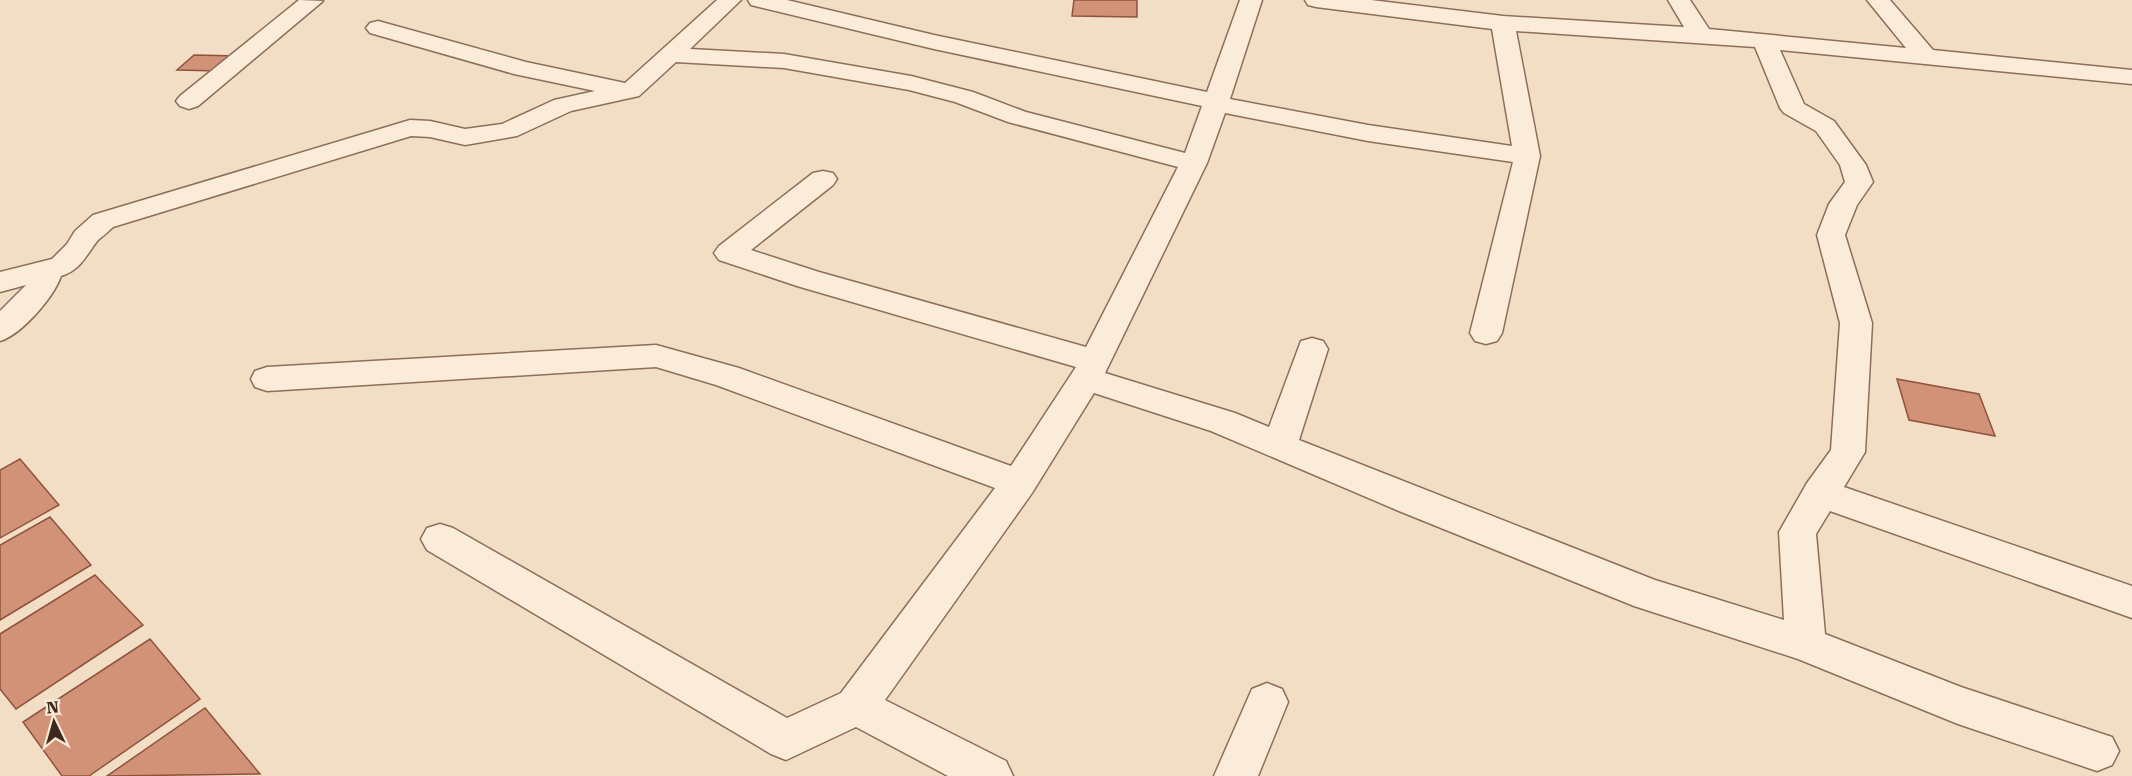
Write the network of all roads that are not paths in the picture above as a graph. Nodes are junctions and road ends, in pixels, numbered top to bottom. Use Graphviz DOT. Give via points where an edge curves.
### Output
graph roads {
  1 [pos="311,0"];
  2 [pos="730,0"];
  3 [pos="759,0"];
  4 [pos="1251,0"];
  5 [pos="1316,0"];
  6 [pos="1679,0"];
  7 [pos="1878,0"];
  8 [pos="1503,23"];
  9 [pos="378,28"];
  10 [pos="1701,35"];
  11 [pos="1764,41"];
  12 [pos="680,56"];
  13 [pos="1926,57"];
  14 [pos="2132,77"];
  15 [pos="630,91"];
  16 [pos="189,101"];
  17 [pos="1216,103"];
  18 [pos="1527,156"];
  19 [pos="1194,163"];
  20 [pos="823,178"];
  21 [pos="48,269"];
  22 [pos="0,282"];
  23 [pos="0,330"];
  24 [pos="1486,333"];
  25 [pos="1312,349"];
  26 [pos="1090,370"];
  27 [pos="267,379"];
  28 [pos="1280,446"];
  29 [pos="1019,483"];
  30 [pos="1821,493"];
  31 [pos="440,539"];
  32 [pos="2132,602"];
  33 [pos="1806,644"];
  34 [pos="1267,702"];
  35 [pos="856,706"];
  36 [pos="2097,751"];
  37 [pos="991,776"];
  38 [pos="1236,776"];
  1 -- 16 [label="street"];
  2 -- 15 [label="street"];
  3 -- 17 [label="street"];
  4 -- 17 [label="street"];
  5 -- 8 [label="street"];
  6 -- 10 [label="street"];
  7 -- 13 [label="street"];
  8 -- 10 [label="street"];
  8 -- 18 [label="street"];
  9 -- 15 [label="street" via="523,69"];
  10 -- 11 [label="street"];
  11 -- 13 [label="street"];
  11 -- 30 [label="street" via="1793,108 1826,126 1853,165 1859,182 1843,204 1831,235 1856,323 1848,452"];
  12 -- 19 [label="street" via="784,62 911,83 1017,117"];
  13 -- 14 [label="street"];
  15 -- 21 [label="street" via="563,105 508,131 465,137 410,128 103,221 62,266"];
  17 -- 18 [label="street" via="1368,132"];
  17 -- 19 [label="street"];
  18 -- 24 [label="street"];
  19 -- 26 [label="street"];
  20 -- 26 [label="street" via="729,253"];
  21 -- 22 [label="street"];
  21 -- 23 [label="street" via="42,287"];
  25 -- 28 [label="street"];
  26 -- 28 [label="street"];
  26 -- 29 [label="street"];
  27 -- 29 [label="street" via="656,356 727,376"];
  28 -- 33 [label="street" via="1648,594"];
  29 -- 35 [label="street"];
  30 -- 32 [label="street"];
  30 -- 33 [label="street" via="1797,532"];
  31 -- 35 [label="street" via="786,740"];
  33 -- 36 [label="street" via="1958,705"];
  34 -- 38 [label="street"];
  35 -- 37 [label="street"];
}
